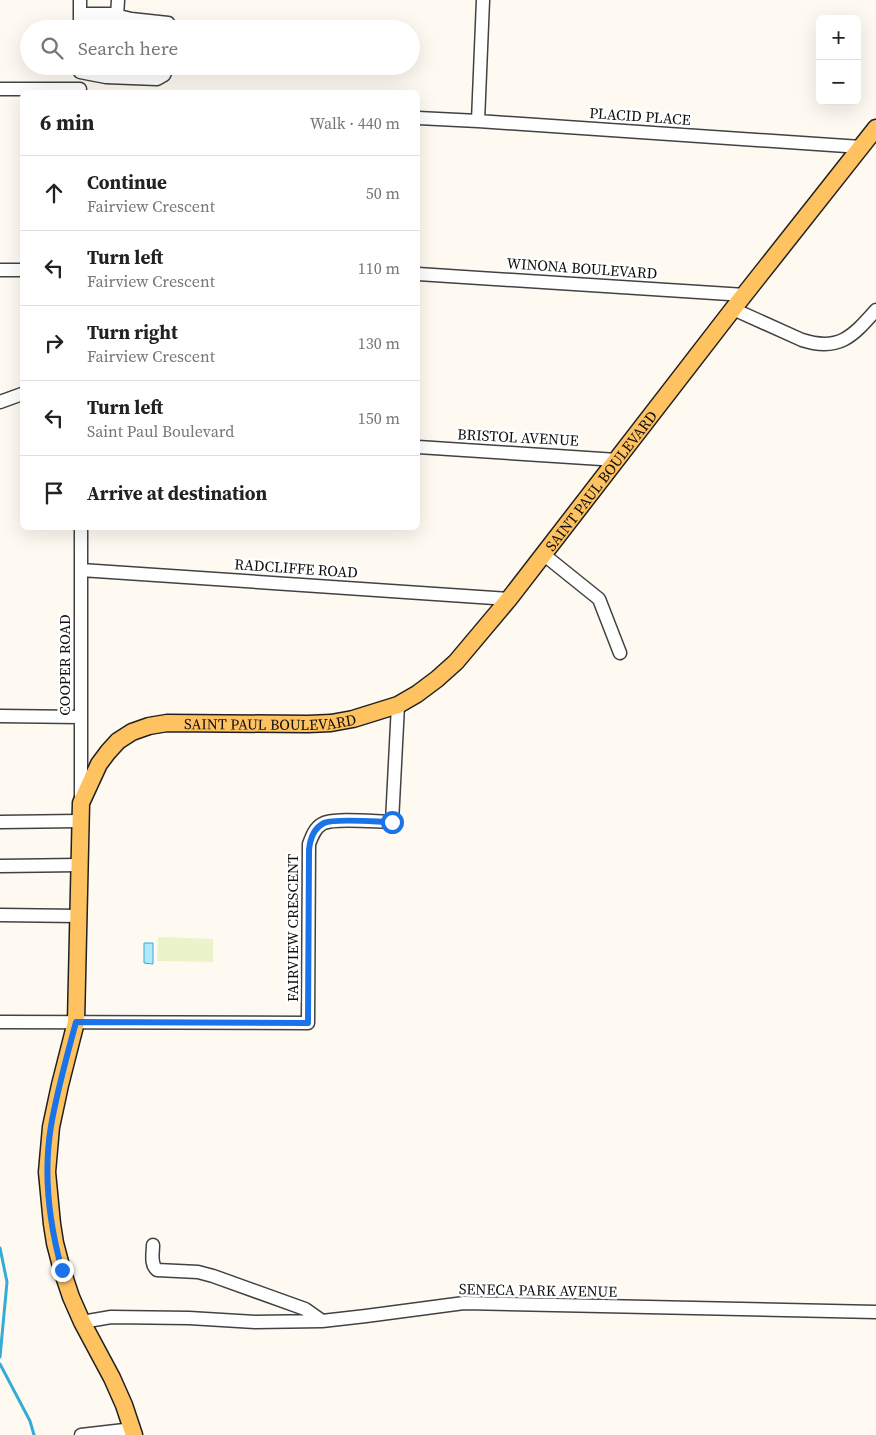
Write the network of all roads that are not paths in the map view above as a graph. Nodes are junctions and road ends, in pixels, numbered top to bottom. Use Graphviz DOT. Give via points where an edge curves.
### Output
graph roads {
  1 [pos="80,0"];
  2 [pos="118,0"];
  3 [pos="483,0"];
  4 [pos="80,14"];
  5 [pos="117,16"];
  6 [pos="80,20"];
  7 [pos="140,20"];
  8 [pos="80,75"];
  9 [pos="102,75"];
  10 [pos="164,75"];
  11 [pos="0,89"];
  12 [pos="40,90"];
  13 [pos="80,90"];
  14 [pos="420,118"];
  15 [pos="478,121"];
  16 [pos="876,128"];
  17 [pos="861,147"];
  18 [pos="0,270"];
  19 [pos="20,270"];
  20 [pos="420,274"];
  21 [pos="745,295"];
  22 [pos="733,309"];
  23 [pos="876,310"];
  24 [pos="20,395"];
  25 [pos="0,402"];
  26 [pos="420,447"];
  27 [pos="617,460"];
  28 [pos="80,530"];
  29 [pos="543,554"];
  30 [pos="81,570"];
  31 [pos="510,599"];
  32 [pos="620,653"];
  33 [pos="398,705"];
  34 [pos="0,716"];
  35 [pos="81,717"];
  36 [pos="81,803"];
  37 [pos="80,821"];
  38 [pos="0,822"];
  39 [pos="80,865"];
  40 [pos="0,866"];
  41 [pos="0,915"];
  42 [pos="79,916"];
  43 [pos="0,1022"];
  44 [pos="76,1022"];
  45 [pos="153,1245"];
  46 [pos="876,1312"];
  47 [pos="322,1321"];
  48 [pos="82,1322"];
  49 [pos="134,1432"];
  50 [pos="81,1435"];
  1 -- 4 [label="street"];
  2 -- 5 [label="street"];
  3 -- 15 [label="street"];
  4 -- 5 [label="street"];
  4 -- 6 [label="street"];
  5 -- 7 [label="street"];
  8 -- 13 [label="street"];
  9 -- 10 [label="street" via="157,79"];
  11 -- 12 [label="street"];
  14 -- 15 [label="street, PLACID PLACE"];
  15 -- 17 [label="street, PLACID PLACE"];
  16 -- 17 [label="main road, SAINT PAUL BOULEVARD"];
  17 -- 21 [label="main road, SAINT PAUL BOULEVARD"];
  18 -- 19 [label="street"];
  20 -- 21 [label="street, WINONA BOULEVARD"];
  21 -- 22 [label="main road, SAINT PAUL BOULEVARD"];
  22 -- 23 [label="street" via="802,340 826,345 851,336"];
  22 -- 27 [label="main road, SAINT PAUL BOULEVARD"];
  24 -- 25 [label="street"];
  26 -- 27 [label="street, BRISTOL AVENUE"];
  27 -- 29 [label="main road, SAINT PAUL BOULEVARD"];
  28 -- 30 [label="street, COOPER ROAD"];
  29 -- 31 [label="main road, SAINT PAUL BOULEVARD"];
  29 -- 32 [label="street" via="599,598"];
  30 -- 31 [label="street, RADCLIFFE ROAD"];
  30 -- 35 [label="street, COOPER ROAD"];
  31 -- 33 [label="main road, SAINT PAUL BOULEVARD" via="456,662"];
  33 -- 36 [label="main road, SAINT PAUL BOULEVARD" via="354,720 308,724 167,723 149,726 132,732 108,752"];
  33 -- 44 [label="street, FAIRVIEW CRESCENT" via="392,822 329,821 312,834 309,844 308,1023"];
  34 -- 35 [label="street"];
  35 -- 36 [label="street, COOPER ROAD"];
  36 -- 37 [label="main road, SAINT PAUL BOULEVARD"];
  37 -- 38 [label="street"];
  37 -- 39 [label="main road, SAINT PAUL BOULEVARD"];
  39 -- 40 [label="street"];
  39 -- 42 [label="main road, SAINT PAUL BOULEVARD"];
  41 -- 42 [label="street"];
  42 -- 44 [label="main road, SAINT PAUL BOULEVARD"];
  43 -- 44 [label="street"];
  44 -- 48 [label="main road, SAINT PAUL BOULEVARD" via="51,1127 47,1172 55,1243"];
  45 -- 47 [label="street" via="152,1263 157,1270 213,1276 305,1309"];
  46 -- 47 [label="street, SENECA PARK AVENUE" via="464,1303"];
  47 -- 48 [label="street, SENECA PARK AVENUE" via="111,1317"];
  48 -- 49 [label="main road, SAINT PAUL BOULEVARD" via="112,1378"];
  49 -- 50 [label="street"];
}
